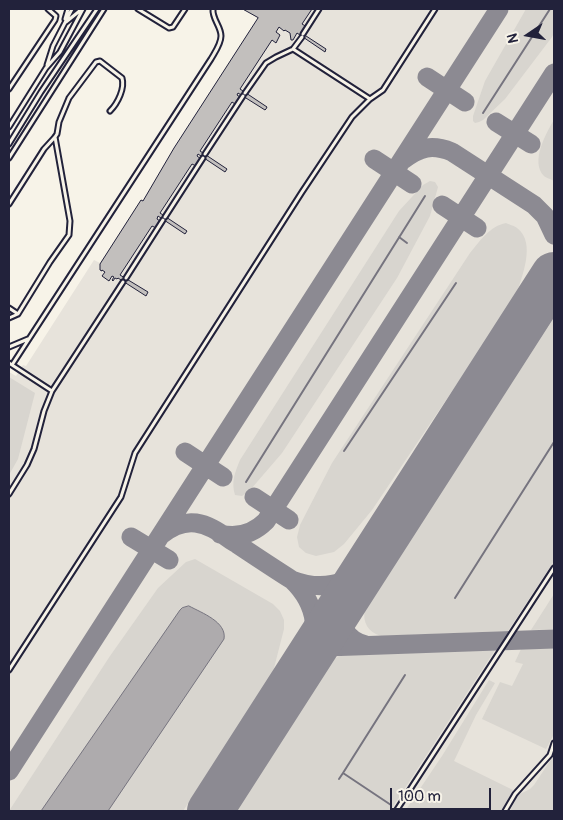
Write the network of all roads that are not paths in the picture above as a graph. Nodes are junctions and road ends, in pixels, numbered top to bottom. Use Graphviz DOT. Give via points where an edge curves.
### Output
graph roads {
  1 [pos="48,9"];
  2 [pos="68,9"];
  3 [pos="72,9"];
  4 [pos="82,9"];
  5 [pos="104,9"];
  6 [pos="138,9"];
  7 [pos="185,9"];
  8 [pos="213,9"];
  9 [pos="319,9"];
  10 [pos="436,9"];
  11 [pos="96,10"];
  12 [pos="64,24"];
  13 [pos="293,49"];
  14 [pos="46,68"];
  15 [pos="9,89"];
  16 [pos="370,99"];
  17 [pos="110,110"];
  18 [pos="9,127"];
  19 [pos="55,137"];
  20 [pos="9,144"];
  21 [pos="9,158"];
  22 [pos="9,204"];
  23 [pos="9,308"];
  24 [pos="18,314"];
  25 [pos="9,318"];
  26 [pos="31,337"];
  27 [pos="9,348"];
  28 [pos="10,364"];
  29 [pos="52,391"];
  30 [pos="9,494"];
  31 [pos="554,568"];
  32 [pos="9,670"];
  33 [pos="554,744"];
  34 [pos="396,811"];
  35 [pos="505,811"];
  1 -- 15 [label="lane" via="56,16 55,20"];
  2 -- 12 [label="lane"];
  3 -- 12 [label="lane"];
  4 -- 12 [label="lane"];
  4 -- 14 [label="lane" via="60,52"];
  5 -- 21 [label="lane"];
  6 -- 7 [label="lane" via="169,28"];
  8 -- 26 [label="lane" via="220,43"];
  9 -- 13 [label="lane"];
  10 -- 16 [label="lane" via="383,90"];
  11 -- 20 [label="lane"];
  12 -- 14 [label="lane"];
  13 -- 16 [label="lane"];
  13 -- 29 [label="lane" via="266,63 244,94"];
  14 -- 18 [label="lane"];
  16 -- 32 [label="lane" via="352,117 302,192 135,453 121,497"];
  17 -- 19 [label="lane" via="124,84 122,78 98,61 69,98"];
  19 -- 22 [label="lane"];
  19 -- 24 [label="lane" via="69,235"];
  23 -- 24 [label="lane"];
  24 -- 25 [label="lane"];
  26 -- 27 [label="lane"];
  26 -- 28 [label="lane"];
  28 -- 29 [label="lane"];
  29 -- 30 [label="lane" via="34,449"];
  31 -- 34 [label="lane"];
  33 -- 35 [label="lane" via="550,754 515,794"];
}
